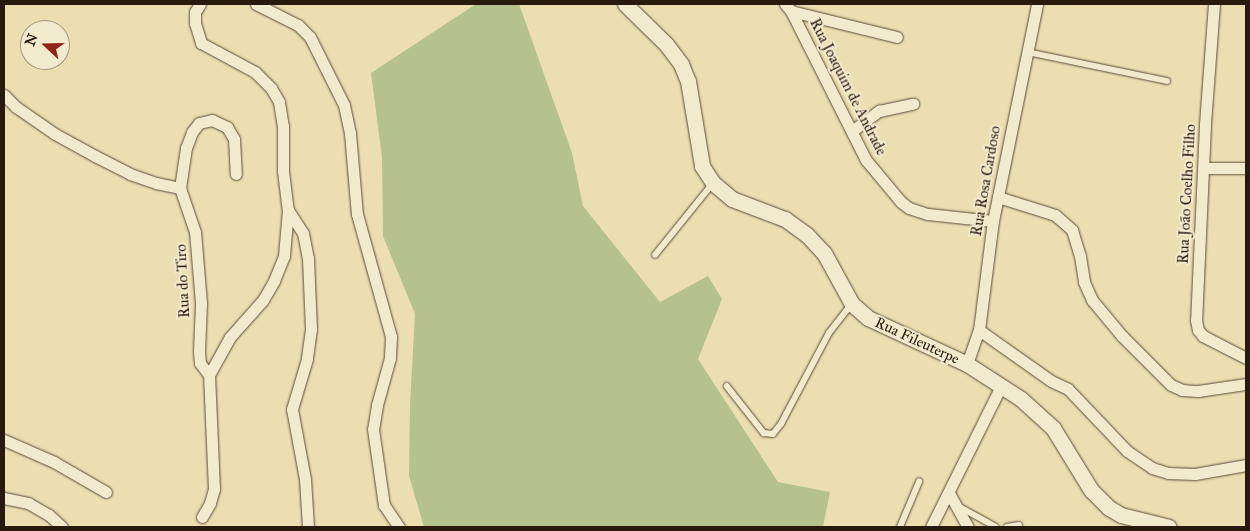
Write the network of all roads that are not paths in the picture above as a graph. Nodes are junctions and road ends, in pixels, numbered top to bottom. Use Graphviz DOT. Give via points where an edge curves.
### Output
graph roads {
  1 [pos="200,4"];
  2 [pos="256,4"];
  3 [pos="624,4"];
  4 [pos="1037,4"];
  5 [pos="1214,4"];
  6 [pos="788,7"];
  7 [pos="896,37"];
  8 [pos="1026,52"];
  9 [pos="1167,81"];
  10 [pos="4,95"];
  11 [pos="913,104"];
  12 [pos="852,131"];
  13 [pos="1204,168"];
  14 [pos="1246,168"];
  15 [pos="236,174"];
  16 [pos="714,183"];
  17 [pos="180,188"];
  18 [pos="998,197"];
  19 [pos="288,210"];
  20 [pos="993,221"];
  21 [pos="655,255"];
  22 [pos="852,304"];
  23 [pos="979,330"];
  24 [pos="1246,358"];
  25 [pos="967,364"];
  26 [pos="209,375"];
  27 [pos="1246,384"];
  28 [pos="727,386"];
  29 [pos="1001,386"];
  30 [pos="4,440"];
  31 [pos="1246,465"];
  32 [pos="919,482"];
  33 [pos="106,492"];
  34 [pos="948,493"];
  35 [pos="4,498"];
  36 [pos="956,505"];
  37 [pos="202,517"];
  38 [pos="1019,525"];
  39 [pos="62,527"];
  40 [pos="308,527"];
  41 [pos="400,527"];
  42 [pos="900,527"];
  43 [pos="931,527"];
  44 [pos="968,527"];
  45 [pos="996,527"];
  46 [pos="1007,527"];
  47 [pos="1169,527"];
  1 -- 19 [label="street" via="195,12 195,23 201,42 255,72 279,102"];
  2 -- 41 [label="street" via="298,25 310,37 344,105 350,133 357,214 391,337 390,358 373,428 384,505"];
  3 -- 16 [label="main road, Rua Fileuterpe" via="666,44 681,64 688,81 702,166"];
  4 -- 8 [label="street, Rua Rosa Cardoso"];
  5 -- 13 [label="street, Rua João Coelho Filho"];
  6 -- 7 [label="street"];
  6 -- 12 [label="street, Rua Joaquim de Andrade"];
  8 -- 9 [label="lane"];
  8 -- 18 [label="street, Rua Rosa Cardoso"];
  10 -- 17 [label="street" via="55,134 95,156 156,184"];
  11 -- 12 [label="street" via="879,111"];
  12 -- 20 [label="street, Rua Joaquim de Andrade" via="866,160 909,208 928,214"];
  13 -- 14 [label="street"];
  13 -- 24 [label="street, Rua João Coelho Filho" via="1198,330 1203,336"];
  15 -- 17 [label="street, Rua do Tiro" via="234,139 227,127 212,120 199,123 186,148"];
  16 -- 21 [label="lane"];
  16 -- 22 [label="main road, Rua Fileuterpe" via="732,200 785,219 807,235 824,253"];
  17 -- 26 [label="street, Rua do Tiro" via="195,232 201,303 200,363"];
  18 -- 20 [label="street, Rua Rosa Cardoso"];
  18 -- 27 [label="street" via="1055,215 1072,230 1084,282 1092,300 1122,336 1171,385 1198,392"];
  19 -- 26 [label="street" via="284,256 274,281 263,300 230,337"];
  19 -- 40 [label="street" via="303,233 308,258 311,329 307,359 292,408 305,479"];
  20 -- 23 [label="street, Rua Rosa Cardoso"];
  22 -- 25 [label="main road, Rua Fileuterpe" via="868,318"];
  22 -- 28 [label="lane" via="829,332 773,434 764,433"];
  23 -- 25 [label="street, Rua Rosa Cardoso"];
  23 -- 31 [label="street" via="1051,381 1068,389 1127,451 1152,468 1168,473 1196,474"];
  25 -- 29 [label="main road, Rua Fileuterpe"];
  26 -- 37 [label="street, Rua do Tiro" via="214,489"];
  29 -- 34 [label="street"];
  29 -- 47 [label="main road, Rua Fileuterpe" via="1053,428 1091,490 1109,508 1121,515"];
  30 -- 33 [label="street" via="54,462"];
  32 -- 42 [label="lane"];
  34 -- 36 [label="street"];
  34 -- 43 [label="street"];
  35 -- 39 [label="street" via="28,503"];
  36 -- 44 [label="street"];
  36 -- 45 [label="lane"];
  38 -- 46 [label="lane"];
}
